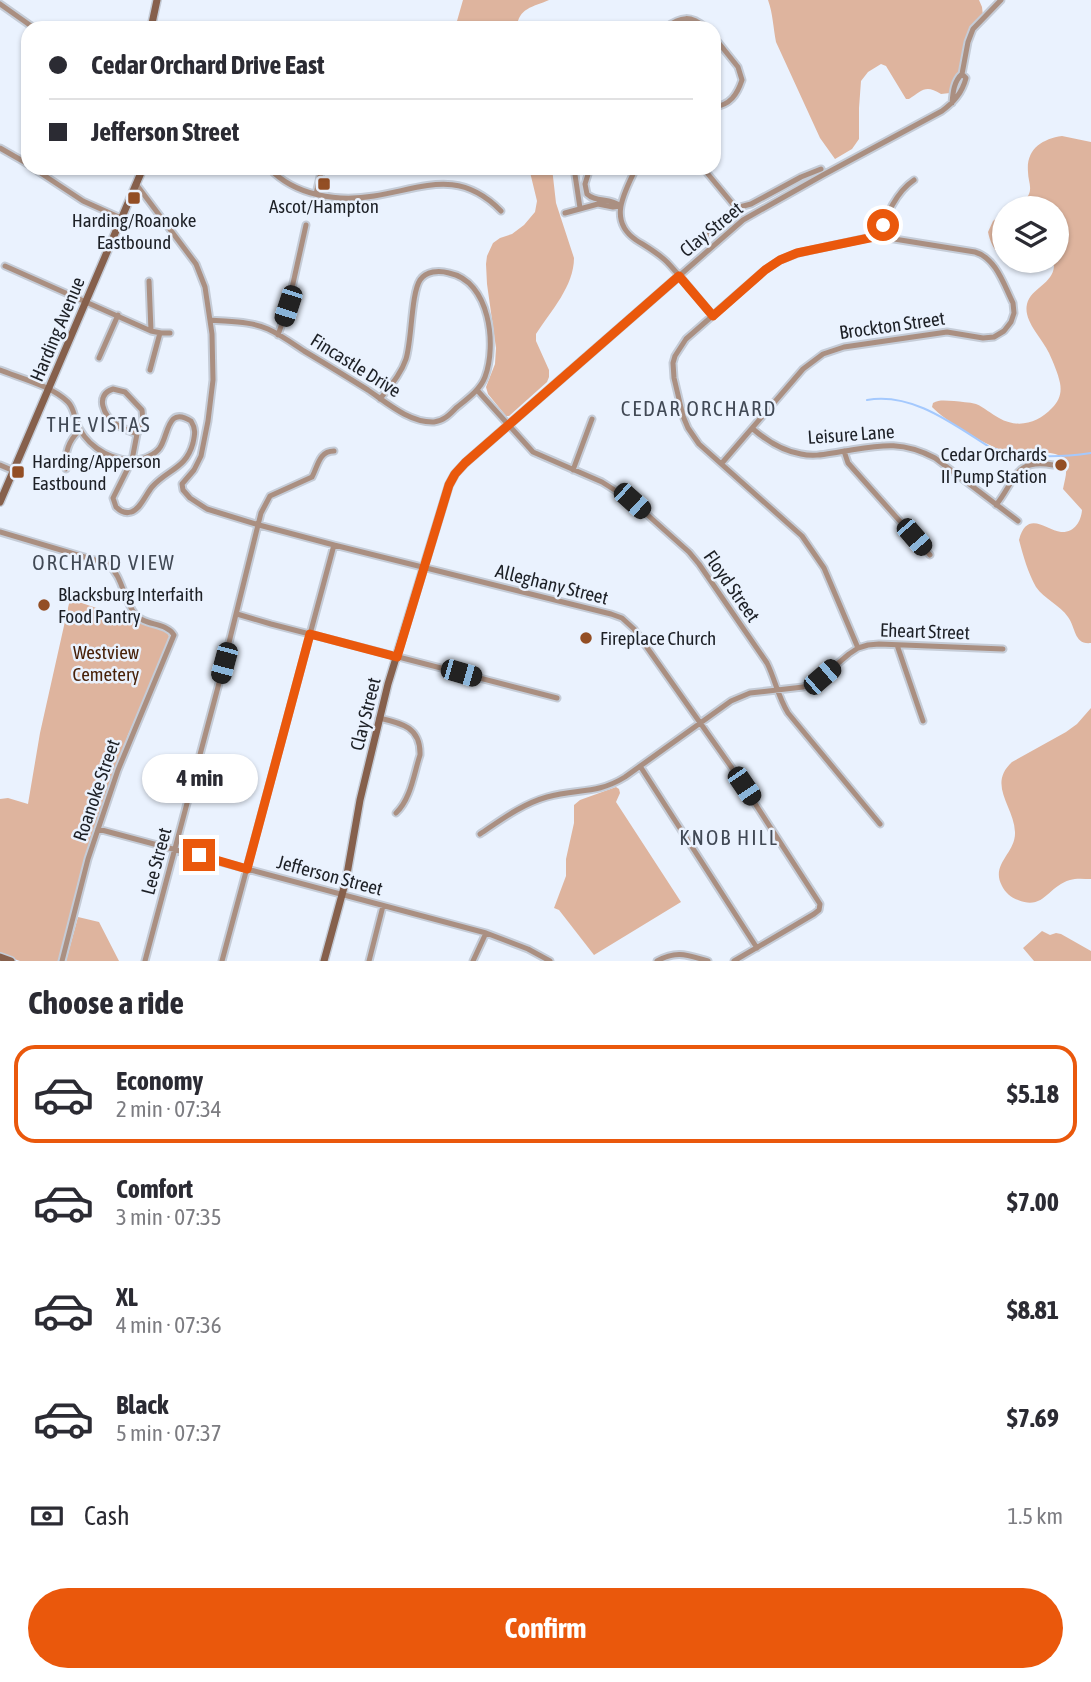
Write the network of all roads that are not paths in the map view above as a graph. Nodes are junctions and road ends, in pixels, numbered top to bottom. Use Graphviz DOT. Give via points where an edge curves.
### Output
graph roads {
  1 [pos="157,0"];
  2 [pos="1000,0"];
  3 [pos="0,4"];
  4 [pos="24,21"];
  5 [pos="152,21"];
  6 [pos="676,21"];
  7 [pos="695,21"];
  8 [pos="721,45"];
  9 [pos="721,106"];
  10 [pos="0,148"];
  11 [pos="21,160"];
  12 [pos="821,169"];
  13 [pos="44,175"];
  14 [pos="140,175"];
  15 [pos="277,175"];
  16 [pos="320,175"];
  17 [pos="575,175"];
  18 [pos="588,175"];
  19 [pos="633,175"];
  20 [pos="709,175"];
  21 [pos="914,180"];
  22 [pos="135,184"];
  23 [pos="316,194"];
  24 [pos="620,206"];
  25 [pos="580,208"];
  26 [pos="737,208"];
  27 [pos="501,211"];
  28 [pos="565,213"];
  29 [pos="121,218"];
  30 [pos="306,226"];
  31 [pos="707,235"];
  32 [pos="879,236"];
  33 [pos="5,266"];
  34 [pos="679,276"];
  35 [pos="149,281"];
  36 [pos="86,302"];
  37 [pos="118,316"];
  38 [pos="713,316"];
  39 [pos="210,320"];
  40 [pos="151,331"];
  41 [pos="160,333"];
  42 [pos="170,333"];
  43 [pos="278,335"];
  44 [pos="99,358"];
  45 [pos="0,370"];
  46 [pos="150,370"];
  47 [pos="48,390"];
  48 [pos="477,390"];
  49 [pos="380,399"];
  50 [pos="592,419"];
  51 [pos="509,426"];
  52 [pos="753,429"];
  53 [pos="80,430"];
  54 [pos="137,434"];
  55 [pos="334,450"];
  56 [pos="844,451"];
  57 [pos="132,460"];
  58 [pos="722,463"];
  59 [pos="0,465"];
  60 [pos="1053,465"];
  61 [pos="66,469"];
  62 [pos="573,470"];
  63 [pos="13,471"];
  64 [pos="0,502"];
  65 [pos="996,505"];
  66 [pos="1018,522"];
  67 [pos="259,525"];
  68 [pos="0,532"];
  69 [pos="334,545"];
  70 [pos="930,555"];
  71 [pos="423,568"];
  72 [pos="237,614"];
  73 [pos="310,634"];
  74 [pos="897,645"];
  75 [pos="859,648"];
  76 [pos="1003,649"];
  77 [pos="397,657"];
  78 [pos="777,689"];
  79 [pos="557,698"];
  80 [pos="379,718"];
  81 [pos="923,721"];
  82 [pos="700,724"];
  83 [pos="640,766"];
  84 [pos="396,813"];
  85 [pos="880,824"];
  86 [pos="98,829"];
  87 [pos="480,834"];
  88 [pos="176,849"];
  89 [pos="247,869"];
  90 [pos="342,895"];
  91 [pos="383,906"];
  92 [pos="486,933"];
  93 [pos="757,948"];
  94 [pos="0,957"];
  95 [pos="11,961"];
  96 [pos="62,961"];
  97 [pos="145,961"];
  98 [pos="222,961"];
  99 [pos="324,961"];
  100 [pos="369,961"];
  101 [pos="473,961"];
  102 [pos="550,961"];
  103 [pos="657,961"];
  104 [pos="708,961"];
  105 [pos="734,961"];
  1 -- 5 [label="street"];
  2 -- 34 [label="street, Clay Street" via="973,29 962,74 966,78 952,103 743,220"];
  3 -- 4 [label="street"];
  6 -- 7 [label="street"];
  8 -- 9 [label="street" via="738,66 742,80 731,101"];
  10 -- 11 [label="street"];
  12 -- 26 [label="street"];
  13 -- 29 [label="street" via="83,201"];
  14 -- 22 [label="street, Harding Avenue"];
  15 -- 23 [label="street"];
  16 -- 23 [label="street"];
  17 -- 25 [label="street"];
  18 -- 24 [label="street" via="587,194"];
  19 -- 24 [label="street"];
  20 -- 26 [label="street"];
  21 -- 32 [label="street" via="899,193"];
  22 -- 29 [label="street, Harding Avenue"];
  22 -- 39 [label="street" via="196,264"];
  23 -- 27 [label="street" via="358,198 452,185 478,193"];
  24 -- 25 [label="street"];
  24 -- 34 [label="street" via="630,236"];
  25 -- 28 [label="street"];
  26 -- 31 [label="street"];
  29 -- 36 [label="street, Harding Avenue"];
  30 -- 43 [label="street"];
  32 -- 38 [label="street" via="780,260"];
  32 -- 52 [label="street, Brockton Street" via="985,256 1013,303 1008,327 989,338 947,332 833,349 805,368"];
  33 -- 36 [label="street"];
  34 -- 38 [label="street"];
  34 -- 51 [label="street, Clay Street"];
  35 -- 40 [label="street"];
  36 -- 37 [label="street"];
  36 -- 47 [label="street, Harding Avenue"];
  37 -- 40 [label="street"];
  37 -- 44 [label="street"];
  38 -- 58 [label="street" via="679,348 673,370 688,428"];
  39 -- 43 [label="street, Fincastle Drive" via="251,324"];
  39 -- 67 [label="street, Alleghany Street" via="213,380 208,421 199,460 182,488 207,509"];
  40 -- 41 [label="street"];
  41 -- 42 [label="street"];
  41 -- 46 [label="street"];
  43 -- 49 [label="street, Fincastle Drive"];
  45 -- 47 [label="street"];
  47 -- 53 [label="street" via="68,402"];
  47 -- 63 [label="street, Harding Avenue"];
  48 -- 49 [label="street, Fincastle Drive" via="435,422 405,414"];
  48 -- 49 [label="street" via="489,359 485,309 469,283 440,272 428,274 418,285 407,356"];
  48 -- 51 [label="street, Floyd Street"];
  50 -- 62 [label="street"];
  51 -- 62 [label="street, Floyd Street" via="533,452"];
  51 -- 71 [label="street, Clay Street" via="457,471"];
  52 -- 56 [label="street, Leisure Lane" via="776,446 802,454"];
  52 -- 58 [label="street, Brockton Street"];
  53 -- 57 [label="street" via="99,450"];
  53 -- 61 [label="street" via="67,448"];
  54 -- 54 [label="street" via="120,427 107,414 102,400 107,391 123,391 141,408 143,421"];
  54 -- 57 [label="street"];
  55 -- 67 [label="street, Lee Street" via="322,454 312,477 270,496"];
  56 -- 65 [label="street, Leisure Lane" via="910,447 935,458"];
  56 -- 70 [label="street" via="848,463"];
  57 -- 57 [label="street" via="113,499 116,507 127,513 186,459 194,425 185,418 173,419 157,452"];
  58 -- 75 [label="street" via="802,536 824,568"];
  59 -- 63 [label="street"];
  60 -- 65 [label="street" via="1035,463 1020,469"];
  62 -- 78 [label="street, Floyd Street" via="632,501 689,552 767,663"];
  63 -- 64 [label="street, Harding Avenue"];
  65 -- 66 [label="street, Leisure Lane"];
  67 -- 69 [label="street, Alleghany Street"];
  67 -- 72 [label="street, Lee Street"];
  68 -- 86 [label="street, Roanoke Street" via="108,564 136,615 173,634"];
  69 -- 71 [label="street, Alleghany Street"];
  69 -- 73 [label="street"];
  71 -- 77 [label="street, Clay Street"];
  71 -- 82 [label="street, Alleghany Street" via="622,618"];
  72 -- 73 [label="street"];
  72 -- 88 [label="street, Lee Street"];
  73 -- 77 [label="street"];
  73 -- 89 [label="street"];
  74 -- 75 [label="street, Eheart Street"];
  74 -- 76 [label="street, Eheart Street"];
  74 -- 81 [label="street"];
  75 -- 78 [label="street, Eheart Street" via="816,682"];
  77 -- 79 [label="street"];
  77 -- 80 [label="street, Clay Street"];
  78 -- 82 [label="street, Eheart Street" via="740,697"];
  78 -- 85 [label="street, Floyd Street" via="788,713"];
  80 -- 84 [label="street" via="405,726 420,748 406,799"];
  80 -- 90 [label="street, Clay Street"];
  82 -- 83 [label="street, Eheart Street"];
  82 -- 93 [label="street, Alleghany Street" via="818,900 820,908 814,914"];
  83 -- 87 [label="street, Eheart Street" via="603,788 534,802"];
  83 -- 93 [label="street"];
  86 -- 88 [label="street, Jefferson Street"];
  86 -- 96 [label="street, Roanoke Street"];
  88 -- 89 [label="street, Jefferson Street"];
  88 -- 97 [label="street, Lee Street"];
  89 -- 90 [label="street, Jefferson Street"];
  89 -- 98 [label="street"];
  90 -- 91 [label="street, Jefferson Street"];
  90 -- 99 [label="street, Clay Street"];
  91 -- 92 [label="street, Jefferson Street"];
  91 -- 100 [label="street"];
  92 -- 101 [label="street"];
  92 -- 102 [label="street, Jefferson Street"];
  93 -- 105 [label="street"];
  94 -- 95 [label="street"];
  103 -- 104 [label="street" via="680,954"];
}
